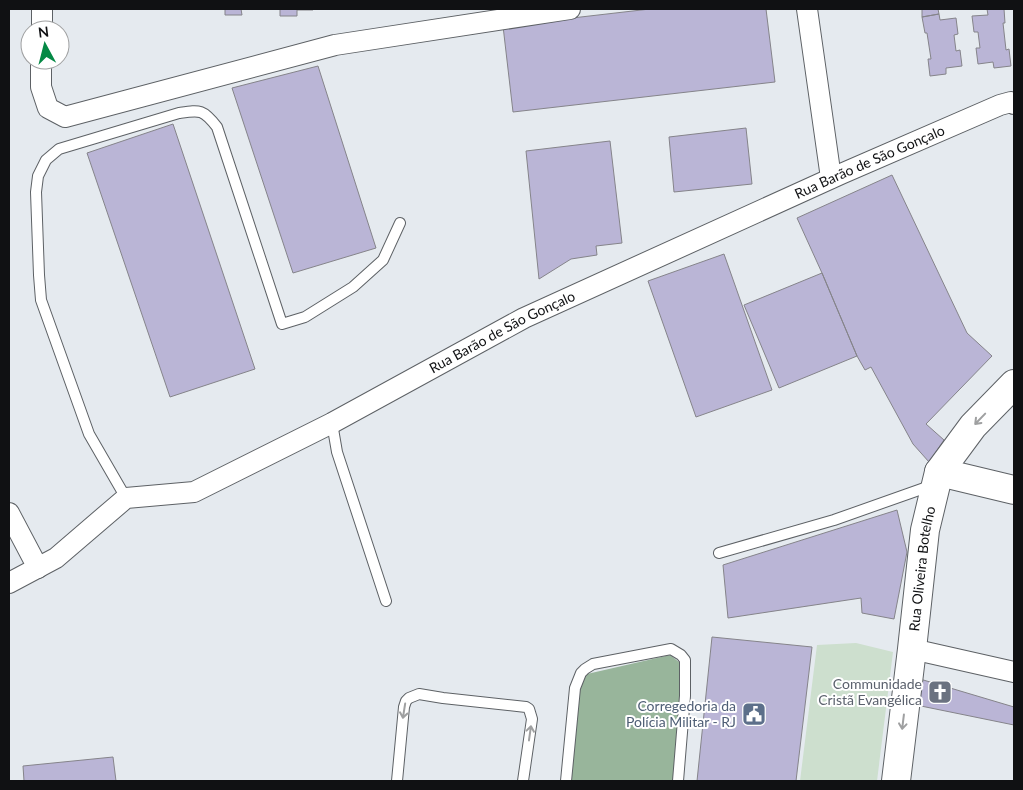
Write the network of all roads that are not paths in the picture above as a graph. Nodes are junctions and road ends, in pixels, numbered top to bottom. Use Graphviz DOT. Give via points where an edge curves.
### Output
graph roads {
  1 [pos="570,9"];
  2 [pos="807,9"];
  3 [pos="41,70"];
  4 [pos="1014,104"];
  5 [pos="831,178"];
  6 [pos="400,222"];
  7 [pos="1014,384"];
  8 [pos="332,423"];
  9 [pos="938,478"];
  10 [pos="1014,490"];
  11 [pos="126,498"];
  12 [pos="9,513"];
  13 [pos="718,553"];
  14 [pos="38,568"];
  15 [pos="9,583"];
  16 [pos="386,602"];
  17 [pos="912,649"];
  18 [pos="1014,672"];
  19 [pos="397,781"];
  20 [pos="523,781"];
  21 [pos="566,781"];
  22 [pos="678,781"];
  23 [pos="896,781"];
  1 -- 3 [label="street" via="335,45 65,117 48,108 41,87"];
  2 -- 5 [label="street"];
  4 -- 5 [label="street, Rua Barão de São Gonçalo" via="1000,105"];
  5 -- 8 [label="street, Rua Barão de São Gonçalo" via="524,318"];
  6 -- 11 [label="lane" via="383,260 353,287 305,317 282,324 217,127 207,115 196,111 179,113 59,149 46,160 38,176 36,192 41,300 89,434"];
  7 -- 9 [label="main road, Rua Oliveira Botelho, one-way" via="973,426"];
  8 -- 11 [label="street, Rua Barão de São Gonçalo" via="194,492"];
  8 -- 16 [label="lane" via="337,452"];
  9 -- 10 [label="main road"];
  9 -- 13 [label="lane" via="834,520"];
  9 -- 17 [label="main road, Rua Oliveira Botelho" via="925,530"];
  11 -- 14 [label="street" via="56,558"];
  12 -- 14 [label="street"];
  14 -- 15 [label="street"];
  17 -- 18 [label="street"];
  17 -- 23 [label="main road, Rua Oliveira Botelho, one-way"];
  20 -- 19 [label="lane, one-way" via="532,719 529,709 419,694 409,698 404,708"];
  21 -- 22 [label="lane" via="575,688 581,673 593,664 671,649 685,660"];
}
